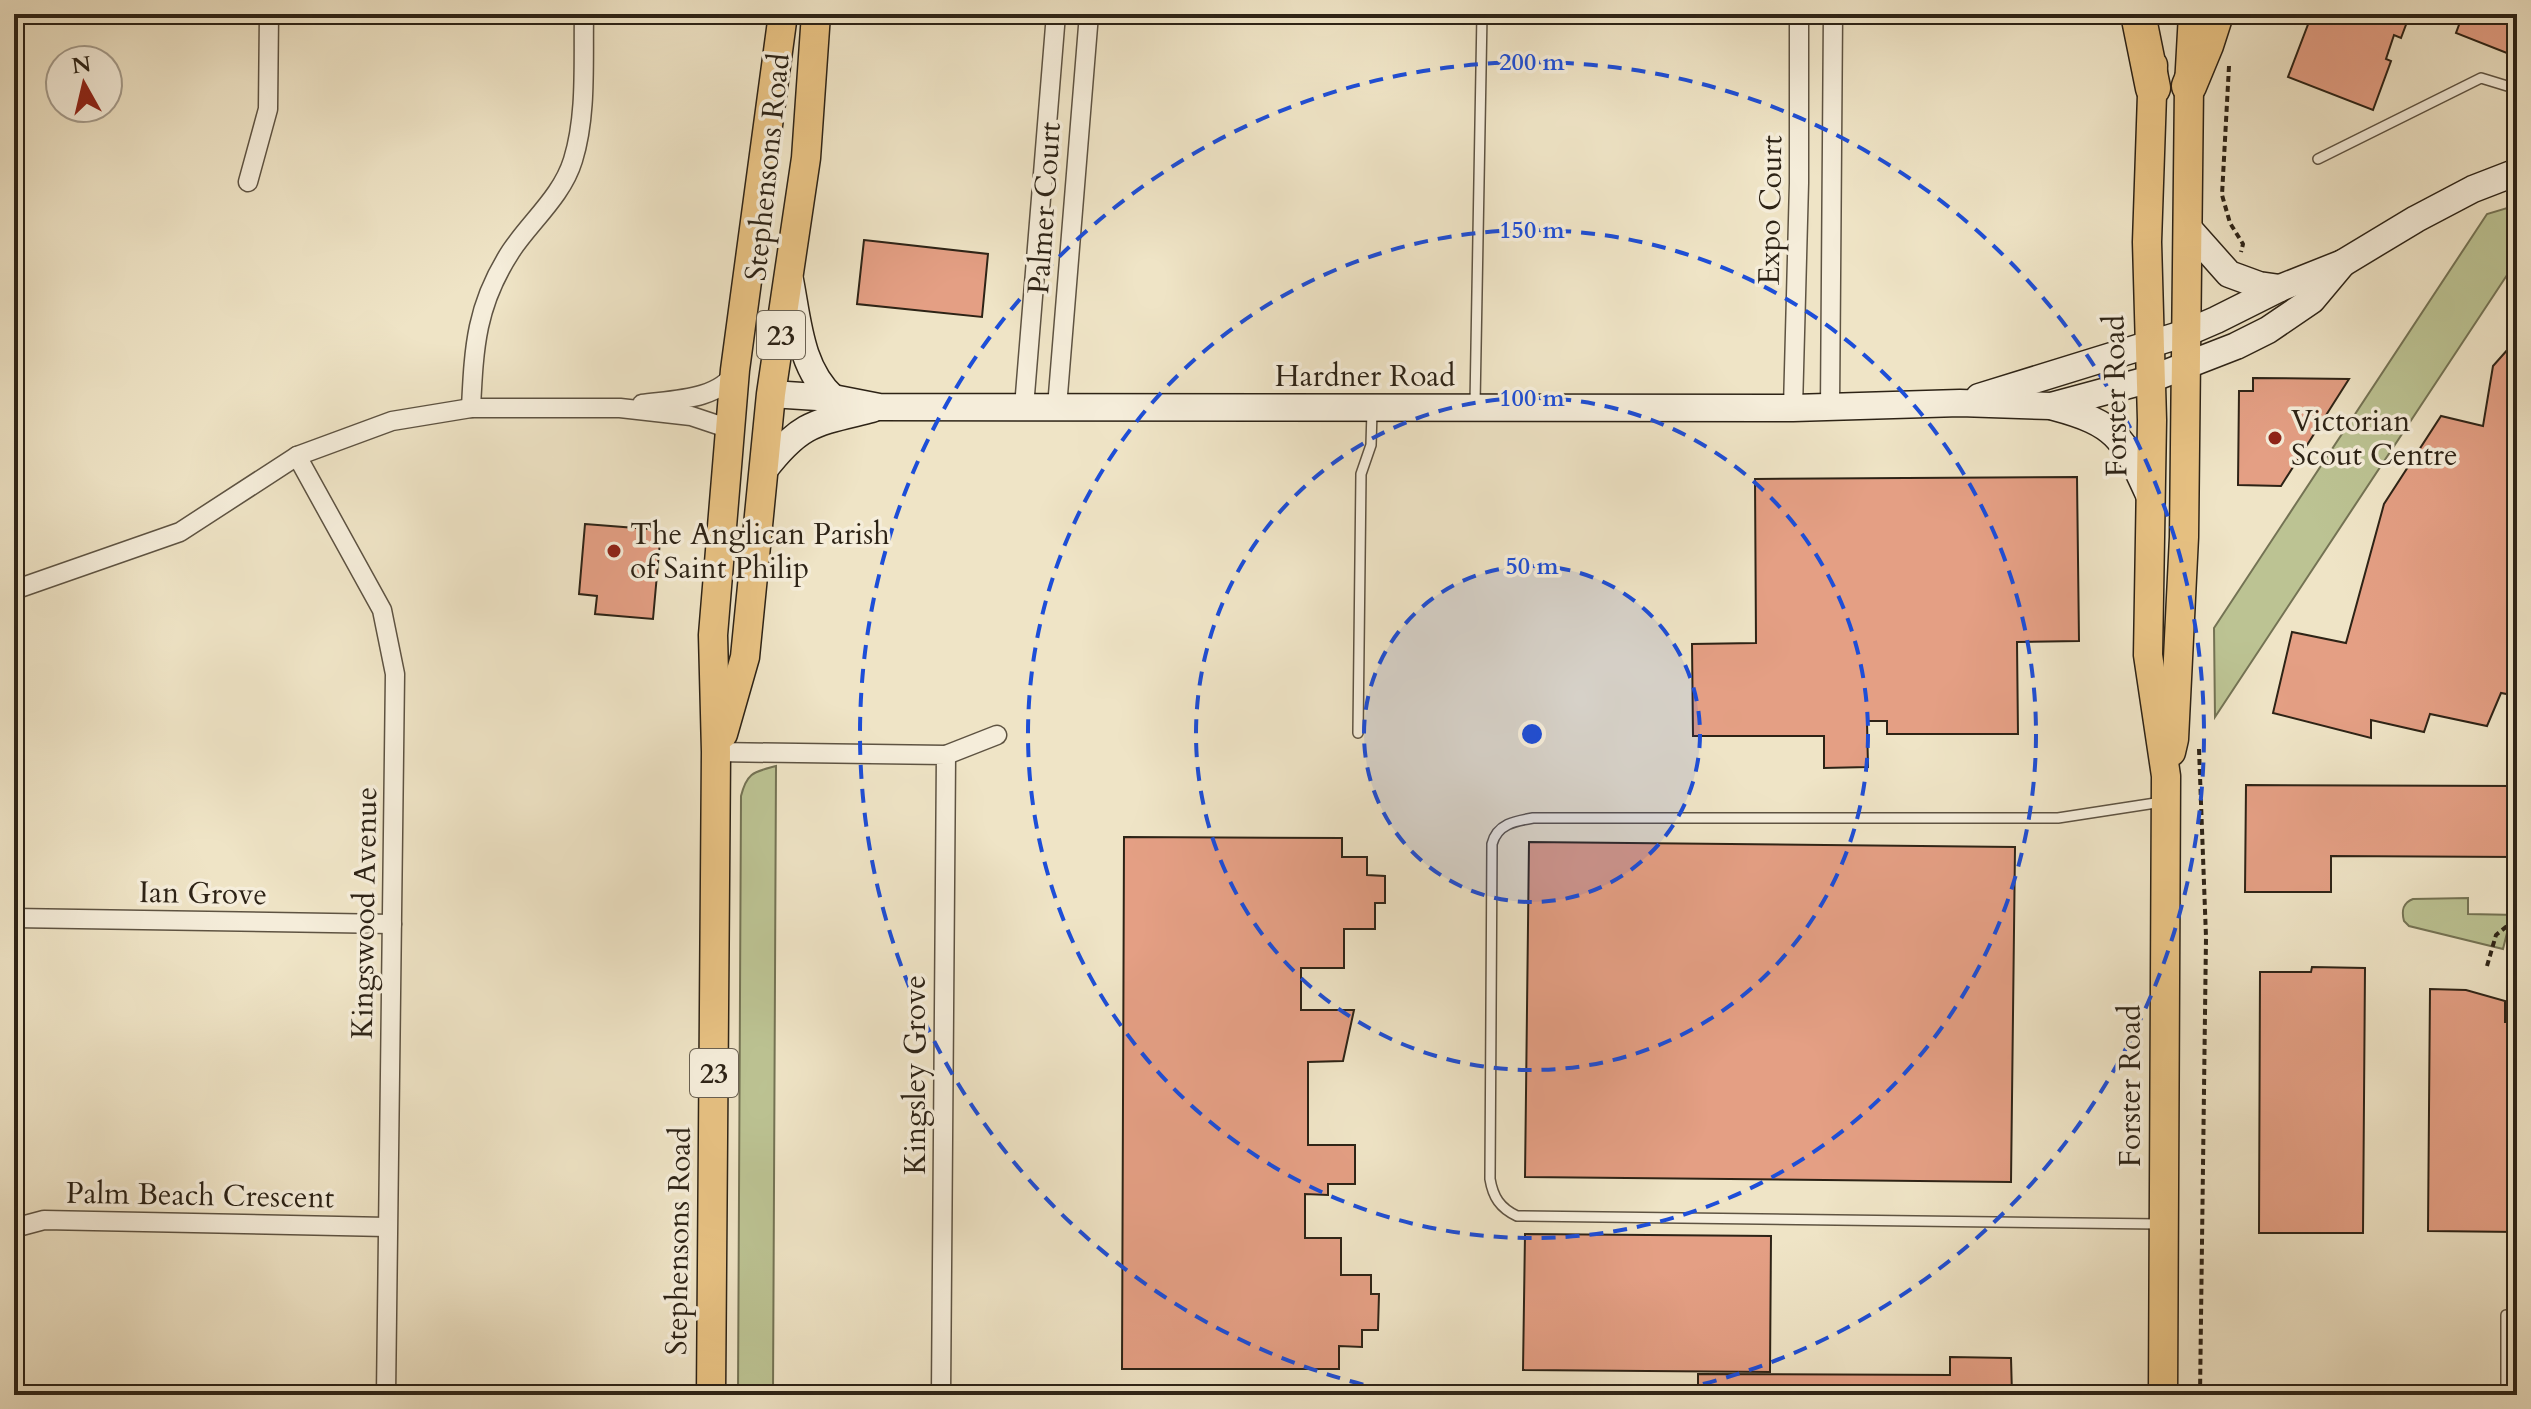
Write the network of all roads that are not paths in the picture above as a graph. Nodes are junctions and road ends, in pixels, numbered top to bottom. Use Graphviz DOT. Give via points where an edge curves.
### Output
graph roads {
  1 [pos="269,14"];
  2 [pos="584,14"];
  3 [pos="783,14"];
  4 [pos="816,14"];
  5 [pos="1056,14"];
  6 [pos="1089,14"];
  7 [pos="1482,14"];
  8 [pos="1799,14"];
  9 [pos="1833,14"];
  10 [pos="2138,14"];
  11 [pos="2153,14"];
  12 [pos="2193,14"];
  13 [pos="2216,14"];
  14 [pos="2189,86"];
  15 [pos="2153,88"];
  16 [pos="2517,89"];
  17 [pos="1044,139"];
  18 [pos="1077,142"];
  19 [pos="2318,159"];
  20 [pos="2517,172"];
  21 [pos="248,182"];
  22 [pos="1799,183"];
  23 [pos="1831,183"];
  24 [pos="2188,228"];
  25 [pos="2343,263"];
  26 [pos="790,280"];
  27 [pos="2280,288"];
  28 [pos="2186,333"];
  29 [pos="2149,343"];
  30 [pos="2187,367"];
  31 [pos="735,370"];
  32 [pos="2151,379"];
  33 [pos="771,394"];
  34 [pos="833,398"];
  35 [pos="1960,403"];
  36 [pos="2051,406"];
  37 [pos="879,407"];
  38 [pos="1024,407"];
  39 [pos="1057,407"];
  40 [pos="471,408"];
  41 [pos="620,408"];
  42 [pos="1372,408"];
  43 [pos="1475,408"];
  44 [pos="1793,408"];
  45 [pos="1830,408"];
  46 [pos="730,429"];
  47 [pos="297,456"];
  48 [pos="764,470"];
  49 [pos="2150,497"];
  50 [pos="14,590"];
  51 [pos="1358,733"];
  52 [pos="997,735"];
  53 [pos="716,752"];
  54 [pos="946,755"];
  55 [pos="2166,789"];
  56 [pos="14,918"];
  57 [pos="392,924"];
  58 [pos="2163,1224"];
  59 [pos="387,1227"];
  60 [pos="14,1228"];
  61 [pos="2506,1315"];
  62 [pos="386,1395"];
  63 [pos="711,1395"];
  64 [pos="941,1395"];
  65 [pos="2163,1395"];
  66 [pos="2506,1395"];
  1 -- 21 [label="street" via="268,109"];
  2 -- 40 [label="street" via="583,98 573,162 488,293 474,342"];
  3 -- 31 [label="main road, Stephensons Road / 23"];
  4 -- 26 [label="main road, Stephensons Road / 23" via="806,158"];
  5 -- 17 [label="street, Palmer Court"];
  6 -- 18 [label="street, Palmer Court"];
  7 -- 43 [label="lane"];
  8 -- 22 [label="street, Expo Court"];
  9 -- 23 [label="street, Expo Court"];
  10 -- 15 [label="highway"];
  11 -- 15 [label="main road, Forster Road"];
  12 -- 14 [label="main road, Forster Road"];
  13 -- 14 [label="highway"];
  14 -- 24 [label="main road, Forster Road"];
  15 -- 29 [label="main road, Forster Road"];
  16 -- 19 [label="lane" via="2481,78"];
  17 -- 18 [label="street"];
  17 -- 38 [label="street, Palmer Court"];
  18 -- 39 [label="street, Palmer Court"];
  20 -- 25 [label="street" via="2450,201"];
  22 -- 23 [label="street"];
  22 -- 44 [label="street, Expo Court"];
  23 -- 45 [label="street, Expo Court"];
  24 -- 27 [label="street" via="2229,274"];
  24 -- 28 [label="main road, Forster Road"];
  25 -- 27 [label="street, Hardner Road"];
  25 -- 30 [label="street, Hardner Road" via="2312,300 2236,346"];
  26 -- 33 [label="main road, Stephensons Road / 23"];
  26 -- 34 [label="street" via="810,368"];
  27 -- 28 [label="street, Hardner Road"];
  28 -- 29 [label="street, Hardner Road"];
  28 -- 30 [label="main road, Forster Road"];
  29 -- 32 [label="main road, Forster Road"];
  29 -- 35 [label="street, Hardner Road"];
  30 -- 32 [label="street, Hardner Road"];
  30 -- 55 [label="main road, Forster Road" via="2177,692"];
  31 -- 41 [label="street" via="710,391"];
  31 -- 46 [label="main road, Stephensons Road / 23"];
  32 -- 36 [label="street, Hardner Road"];
  32 -- 49 [label="main road, Forster Road"];
  33 -- 34 [label="street, Hardner Road"];
  33 -- 46 [label="main road"];
  33 -- 48 [label="main road, Stephensons Road / 23"];
  34 -- 37 [label="street, Hardner Road"];
  35 -- 36 [label="street, Hardner Road"];
  35 -- 45 [label="street, Hardner Road"];
  36 -- 49 [label="street" via="2108,428 2127,446"];
  37 -- 38 [label="street, Hardner Road"];
  37 -- 48 [label="street" via="805,428"];
  38 -- 39 [label="street, Hardner Road"];
  39 -- 42 [label="street, Hardner Road"];
  40 -- 41 [label="street"];
  40 -- 47 [label="street" via="392,421"];
  41 -- 46 [label="street" via="691,416"];
  42 -- 43 [label="street, Hardner Road"];
  42 -- 51 [label="lane" via="1371,445 1361,474"];
  43 -- 44 [label="street, Hardner Road"];
  44 -- 45 [label="street, Hardner Road"];
  46 -- 53 [label="main road, Stephensons Road / 23" via="713,635"];
  47 -- 50 [label="street" via="180,532"];
  47 -- 57 [label="street, Kingswood Avenue" via="382,610 395,674"];
  48 -- 53 [label="main road, Stephensons Road / 23" via="745,657"];
  49 -- 55 [label="main road, Forster Road" via="2148,655"];
  52 -- 54 [label="street"];
  53 -- 54 [label="street"];
  53 -- 63 [label="main road, Stephensons Road / 23"];
  54 -- 64 [label="street, Kingsley Grove"];
  55 -- 58 [label="main road, Forster Road"];
  55 -- 58 [label="lane" via="2058,818 1533,818 1509,823 1492,844 1490,1164 1492,1191 1507,1211 1517,1216"];
  56 -- 57 [label="street, Ian Grove"];
  57 -- 59 [label="street, Kingswood Avenue"];
  58 -- 65 [label="main road, Forster Road"];
  59 -- 60 [label="street, Palm Beach Crescent" via="44,1220"];
  59 -- 62 [label="street, Kingswood Avenue"];
  61 -- 66 [label="lane"];
}
